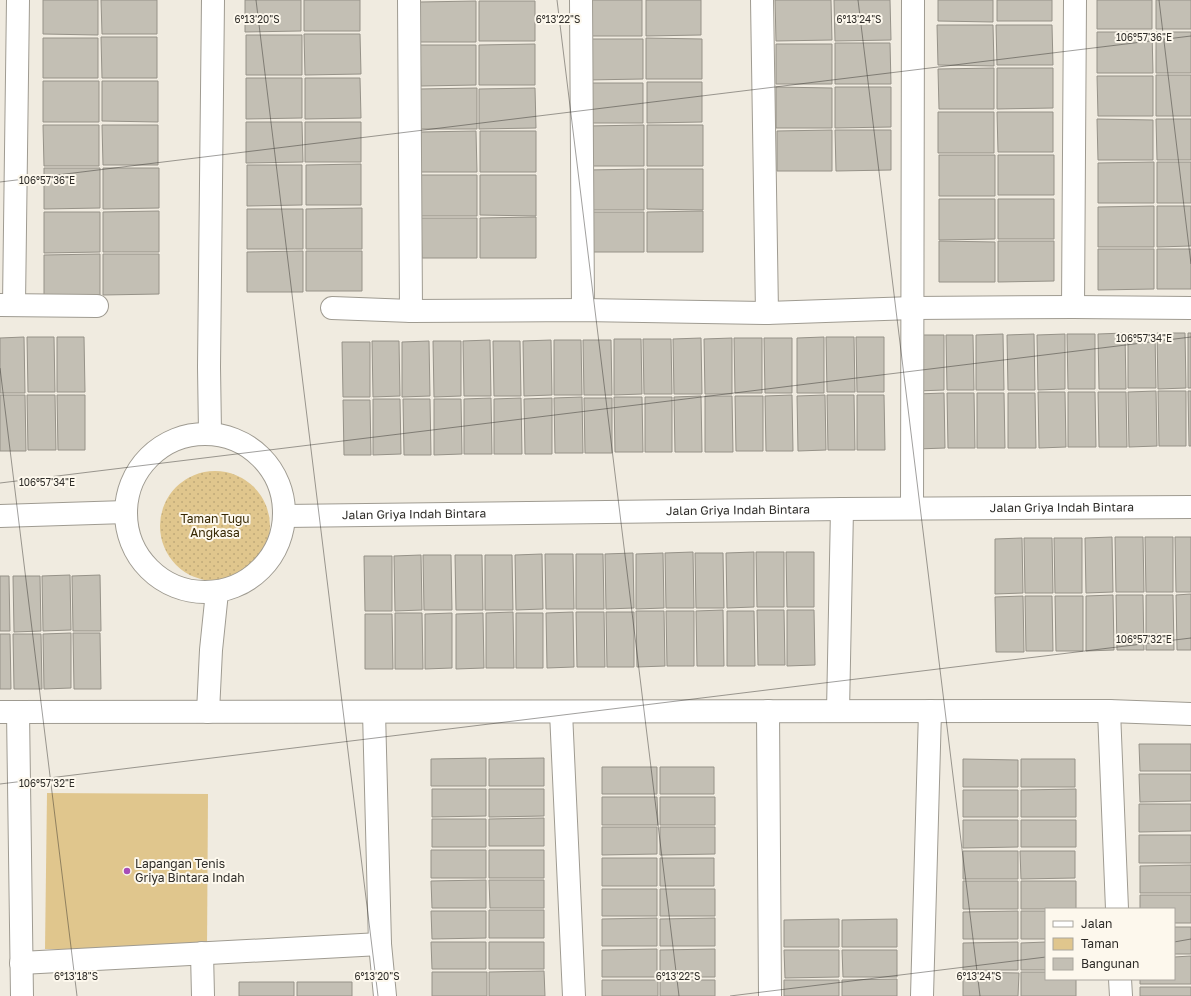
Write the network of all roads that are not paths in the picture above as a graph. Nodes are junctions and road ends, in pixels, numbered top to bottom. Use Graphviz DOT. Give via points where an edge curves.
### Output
graph roads {
  1 [pos="18,0"];
  2 [pos="212,0"];
  3 [pos="409,0"];
  4 [pos="581,0"];
  5 [pos="762,0"];
  6 [pos="913,0"];
  7 [pos="1075,0"];
  8 [pos="7,304"];
  9 [pos="97,306"];
  10 [pos="1073,307"];
  11 [pos="332,308"];
  12 [pos="913,308"];
  13 [pos="1191,308"];
  14 [pos="583,310"];
  15 [pos="411,311"];
  16 [pos="767,314"];
  17 [pos="210,433"];
  18 [pos="912,508"];
  19 [pos="1191,508"];
  20 [pos="842,509"];
  21 [pos="126,512"];
  22 [pos="0,516"];
  23 [pos="284,516"];
  24 [pos="217,592"];
  25 [pos="768,711"];
  26 [pos="838,711"];
  27 [pos="930,711"];
  28 [pos="1109,711"];
  29 [pos="9,712"];
  30 [pos="208,712"];
  31 [pos="374,712"];
  32 [pos="561,712"];
  33 [pos="1191,714"];
  34 [pos="1117,908"];
  35 [pos="380,944"];
  36 [pos="202,953"];
  37 [pos="21,963"];
  38 [pos="1120,980"];
  39 [pos="22,996"];
  40 [pos="203,996"];
  41 [pos="385,996"];
  42 [pos="574,996"];
  43 [pos="770,996"];
  44 [pos="922,996"];
  45 [pos="1121,996"];
  1 -- 8 [label="street"];
  2 -- 17 [label="street"];
  3 -- 15 [label="street"];
  4 -- 14 [label="street"];
  5 -- 16 [label="street"];
  6 -- 12 [label="street"];
  7 -- 10 [label="street"];
  8 -- 9 [label="street"];
  10 -- 12 [label="street"];
  10 -- 13 [label="street"];
  11 -- 15 [label="street"];
  12 -- 16 [label="street"];
  12 -- 18 [label="street"];
  14 -- 15 [label="street"];
  14 -- 16 [label="street"];
  17 -- 21 [label="street" via="184,436 161,446 142,464 130,487"];
  17 -- 23 [label="street" via="234,439 255,451 272,469 281,492"];
  18 -- 19 [label="street, Jalan Griya Indah Bintara"];
  18 -- 20 [label="street, Jalan Griya Indah Bintara"];
  20 -- 23 [label="street, Jalan Griya Indah Bintara"];
  20 -- 26 [label="street"];
  21 -- 22 [label="street"];
  21 -- 24 [label="street" via="130,539 143,563 163,582 189,592"];
  23 -- 24 [label="street" via="278,543 264,567 243,584"];
  24 -- 30 [label="street"];
  25 -- 26 [label="street"];
  25 -- 32 [label="street"];
  25 -- 43 [label="street"];
  26 -- 27 [label="street"];
  27 -- 28 [label="street"];
  27 -- 44 [label="street"];
  28 -- 33 [label="street"];
  28 -- 34 [label="street"];
  29 -- 30 [label="street"];
  29 -- 37 [label="street"];
  30 -- 31 [label="street"];
  31 -- 32 [label="street"];
  31 -- 35 [label="street"];
  32 -- 42 [label="street"];
  35 -- 36 [label="street"];
  35 -- 41 [label="street"];
  36 -- 37 [label="street"];
  36 -- 40 [label="street"];
  37 -- 39 [label="street"];
  38 -- 45 [label="street"];
}
